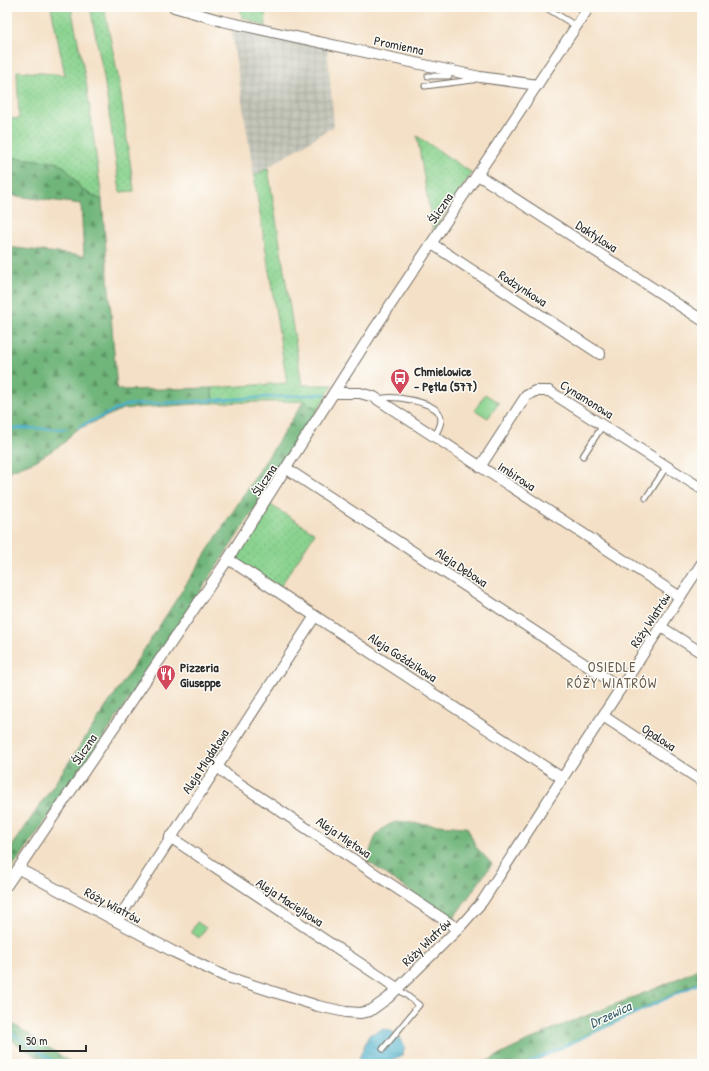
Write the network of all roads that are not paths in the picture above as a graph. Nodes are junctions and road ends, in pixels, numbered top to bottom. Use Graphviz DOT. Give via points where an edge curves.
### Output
graph roads {
  1 [pos="174,7"];
  2 [pos="545,7"];
  3 [pos="589,7"];
  4 [pos="576,26"];
  5 [pos="428,76"];
  6 [pos="450,76"];
  7 [pos="538,85"];
  8 [pos="425,86"];
  9 [pos="478,175"];
  10 [pos="432,244"];
  11 [pos="702,320"];
  12 [pos="600,354"];
  13 [pos="334,393"];
  14 [pos="378,400"];
  15 [pos="603,425"];
  16 [pos="434,437"];
  17 [pos="583,456"];
  18 [pos="667,466"];
  19 [pos="480,467"];
  20 [pos="287,469"];
  21 [pos="702,489"];
  22 [pos="646,498"];
  23 [pos="228,559"];
  24 [pos="702,563"];
  25 [pos="680,597"];
  26 [pos="315,616"];
  27 [pos="661,627"];
  28 [pos="702,653"];
  29 [pos="621,688"];
  30 [pos="603,716"];
  31 [pos="217,766"];
  32 [pos="562,778"];
  33 [pos="702,781"];
  34 [pos="170,837"];
  35 [pos="19,869"];
  36 [pos="7,885"];
  37 [pos="117,921"];
  38 [pos="458,929"];
  39 [pos="397,988"];
  40 [pos="383,1049"];
  1 -- 6 [label="street, Promienna"];
  2 -- 4 [label="lane"];
  3 -- 4 [label="street, Śliczna"];
  4 -- 7 [label="street, Śliczna"];
  5 -- 6 [label="lane"];
  6 -- 7 [label="street, Promienna" via="480,76"];
  6 -- 8 [label="lane"];
  7 -- 9 [label="street, Śliczna"];
  9 -- 10 [label="street, Śliczna"];
  9 -- 11 [label="street, Daktylowa"];
  10 -- 12 [label="street, Rodzynkowa"];
  10 -- 13 [label="street, Śliczna"];
  13 -- 14 [label="street, Imbirowa" via="366,394"];
  13 -- 20 [label="street, Śliczna"];
  14 -- 16 [label="street, Imbirowa"];
  14 -- 16 [label="lane" via="385,397 416,402 432,408 439,413 441,421"];
  15 -- 17 [label="lane"];
  15 -- 18 [label="street, Cynamonowa"];
  15 -- 19 [label="street, Cynamonowa" via="552,391 530,392"];
  16 -- 19 [label="street, Imbirowa"];
  18 -- 21 [label="street, Cynamonowa"];
  18 -- 22 [label="lane"];
  19 -- 25 [label="street, Imbirowa"];
  20 -- 23 [label="street, Śliczna"];
  20 -- 29 [label="street, Aleja Dębowa"];
  23 -- 26 [label="street, Aleja Goździkowa"];
  23 -- 35 [label="street, Śliczna"];
  24 -- 25 [label="street, Róży Wiatrów"];
  25 -- 27 [label="street, Róży Wiatrów"];
  26 -- 31 [label="street, Aleja Migdałowa"];
  26 -- 32 [label="street, Aleja Goździkowa"];
  27 -- 28 [label="street"];
  27 -- 29 [label="street, Róży Wiatrów"];
  29 -- 30 [label="street, Róży Wiatrów"];
  30 -- 32 [label="street, Róży Wiatrów"];
  30 -- 33 [label="street, Opalowa"];
  31 -- 34 [label="street, Aleja Migdałowa"];
  31 -- 38 [label="street, Aleja Miętowa" via="228,776"];
  32 -- 38 [label="street, Róży Wiatrów" via="482,902"];
  34 -- 37 [label="street, Aleja Migdałowa"];
  34 -- 39 [label="street, Aleja Maciejkowa"];
  35 -- 36 [label="street, Śliczna"];
  35 -- 37 [label="street, Róży Wiatrów"];
  37 -- 39 [label="street, Róży Wiatrów" via="224,976 318,1006 346,1012 370,1011"];
  38 -- 39 [label="street, Róży Wiatrów"];
  39 -- 40 [label="lane" via="419,1005"];
}
